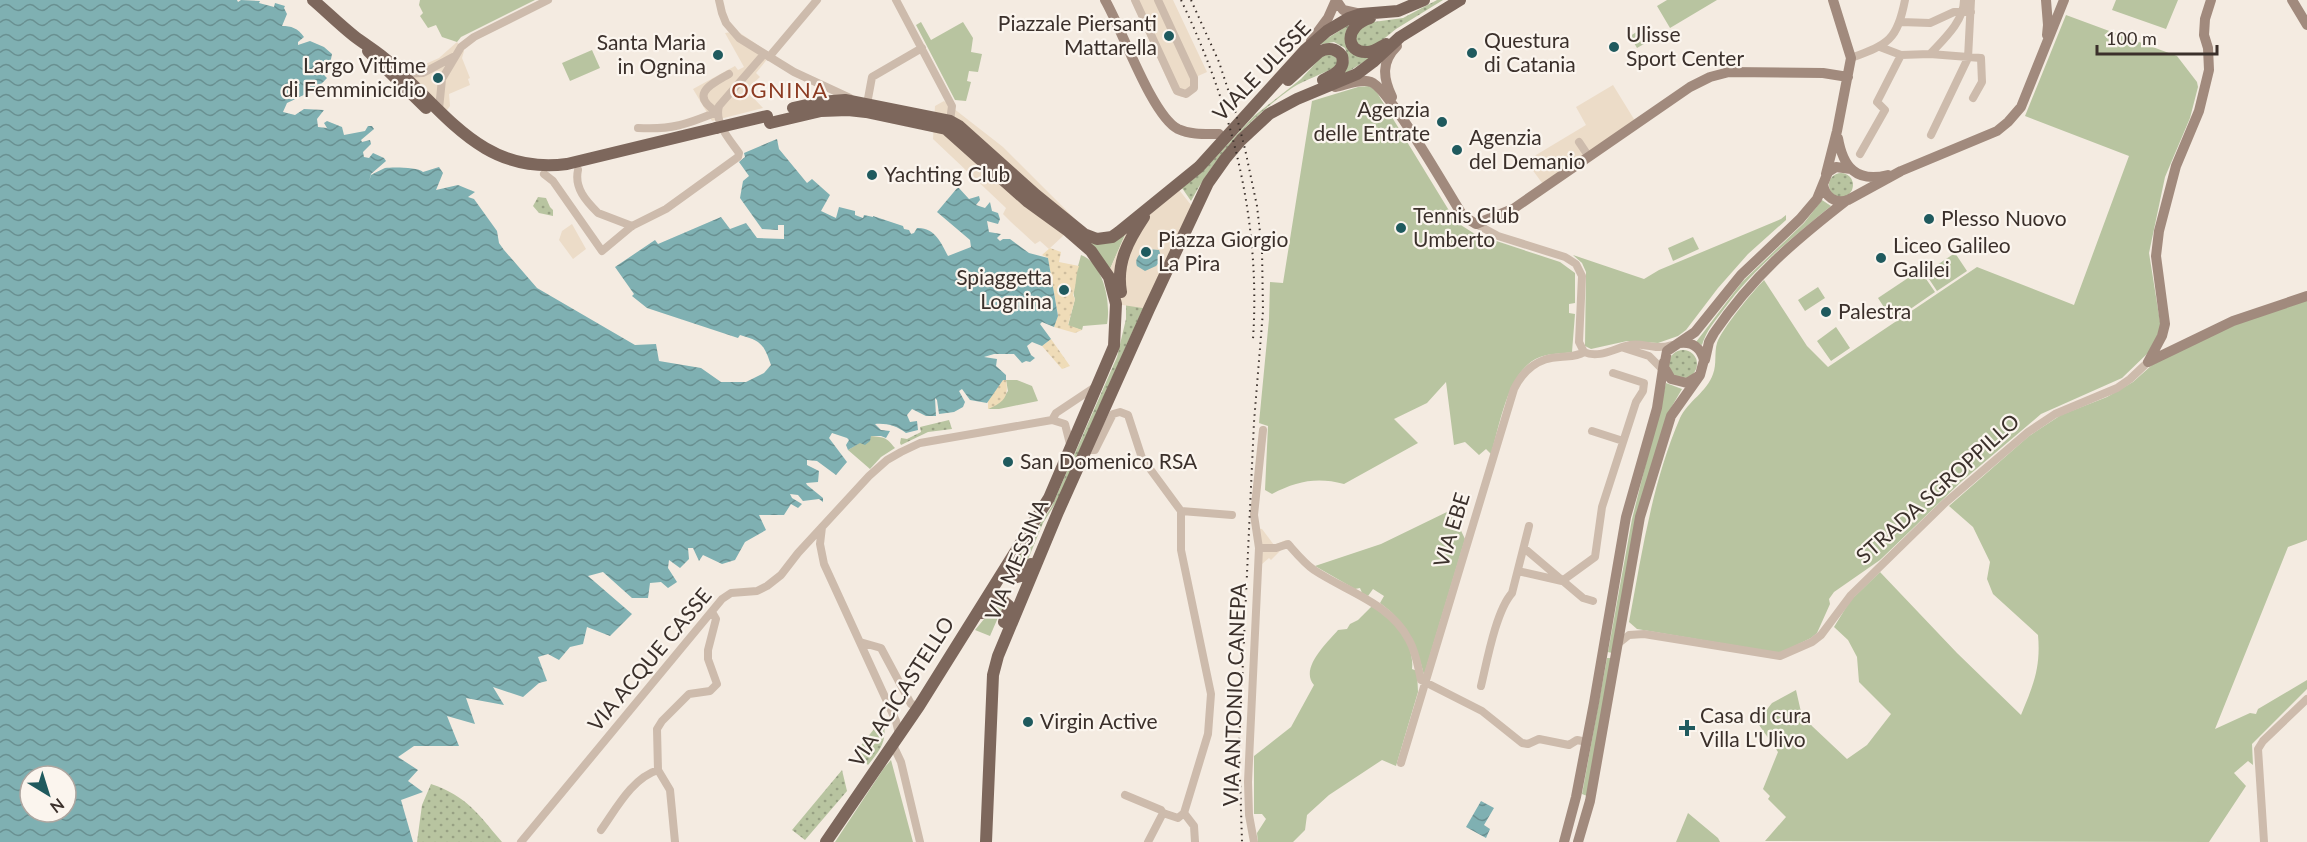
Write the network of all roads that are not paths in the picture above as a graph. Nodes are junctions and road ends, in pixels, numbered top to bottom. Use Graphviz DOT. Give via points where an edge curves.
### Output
graph roads {
  1 [pos="313,0"];
  2 [pos="548,0"];
  3 [pos="719,0"];
  4 [pos="896,0"];
  5 [pos="1105,0"];
  6 [pos="1135,0"];
  7 [pos="1158,0"];
  8 [pos="1336,0"];
  9 [pos="1424,0"];
  10 [pos="1460,0"];
  11 [pos="1833,0"];
  12 [pos="1905,0"];
  13 [pos="1964,0"];
  14 [pos="1971,0"];
  15 [pos="2046,0"];
  16 [pos="2064,0"];
  17 [pos="2211,0"];
  18 [pos="2292,0"];
  19 [pos="812,2"];
  20 [pos="1967,12"];
  21 [pos="1389,13"];
  22 [pos="1361,14"];
  23 [pos="1900,22"];
  24 [pos="2307,25"];
  25 [pos="1405,35"];
  26 [pos="355,37"];
  27 [pos="1880,47"];
  28 [pos="922,48"];
  29 [pos="1305,50"];
  30 [pos="459,51"];
  31 [pos="1930,54"];
  32 [pos="767,55"];
  33 [pos="1901,55"];
  34 [pos="1851,58"];
  35 [pos="1968,58"];
  36 [pos="2040,59"];
  37 [pos="402,74"];
  38 [pos="729,74"];
  39 [pos="1848,77"];
  40 [pos="1309,94"];
  41 [pos="1973,98"];
  42 [pos="863,103"];
  43 [pos="439,109"];
  44 [pos="1251,111"];
  45 [pos="1269,114"];
  46 [pos="1401,116"];
  47 [pos="768,119"];
  48 [pos="950,121"];
  49 [pos="934,122"];
  50 [pos="718,123"];
  51 [pos="638,128"];
  52 [pos="1837,131"];
  53 [pos="1224,133"];
  54 [pos="1931,135"];
  55 [pos="1579,142"];
  56 [pos="1860,154"];
  57 [pos="1589,157"];
  58 [pos="578,170"];
  59 [pos="1852,170"];
  60 [pos="1901,171"];
  61 [pos="544,174"];
  62 [pos="1824,180"];
  63 [pos="1849,200"];
  64 [pos="1150,208"];
  65 [pos="1476,224"];
  66 [pos="632,226"];
  67 [pos="2307,296"];
  68 [pos="1149,309"];
  69 [pos="1677,344"];
  70 [pos="1114,346"];
  71 [pos="1622,348"];
  72 [pos="1584,352"];
  73 [pos="2148,362"];
  74 [pos="1664,368"];
  75 [pos="1702,370"];
  76 [pos="1613,373"];
  77 [pos="1098,385"];
  78 [pos="1052,420"];
  79 [pos="1263,430"];
  80 [pos="1592,431"];
  81 [pos="1623,441"];
  82 [pos="1071,449"];
  83 [pos="1086,450"];
  84 [pos="1181,511"];
  85 [pos="1058,512"];
  86 [pos="1232,515"];
  87 [pos="1529,526"];
  88 [pos="822,527"];
  89 [pos="1259,548"];
  90 [pos="1524,548"];
  91 [pos="1009,562"];
  92 [pos="1518,571"];
  93 [pos="1562,580"];
  94 [pos="1593,601"];
  95 [pos="1624,611"];
  96 [pos="712,612"];
  97 [pos="969,626"];
  98 [pos="1644,634"];
  99 [pos="860,642"];
  100 [pos="1003,644"];
  101 [pos="1618,644"];
  102 [pos="1425,684"];
  103 [pos="1481,686"];
  104 [pos="2307,699"];
  105 [pos="919,706"];
  106 [pos="896,739"];
  107 [pos="1587,742"];
  108 [pos="1401,763"];
  109 [pos="658,770"];
  110 [pos="1125,795"];
  111 [pos="1163,813"];
  112 [pos="1184,813"];
  113 [pos="601,830"];
  114 [pos="521,842"];
  115 [pos="675,842"];
  116 [pos="826,842"];
  117 [pos="920,842"];
  118 [pos="986,842"];
  119 [pos="1148,842"];
  120 [pos="1195,842"];
  121 [pos="1254,842"];
  122 [pos="1564,842"];
  123 [pos="1578,842"];
  124 [pos="2264,842"];
  1 -- 26 [label="main road"];
  2 -- 30 [label="street" via="474,37"];
  3 -- 32 [label="street" via="723,18 732,32"];
  4 -- 28 [label="street"];
  5 -- 53 [label="main road" via="1162,117 1189,133"];
  6 -- 7 [label="street" via="1177,91 1186,94 1194,88 1194,78"];
  8 -- 22 [label="main road" via="1342,10"];
  8 -- 29 [label="main road"];
  9 -- 21 [label="main road, VIALE ULISSE"];
  10 -- 25 [label="main road"];
  11 -- 34 [label="main road"];
  12 -- 23 [label="street"];
  13 -- 20 [label="street"];
  14 -- 20 [label="street"];
  15 -- 36 [label="main road" via="2048,30"];
  16 -- 36 [label="main road"];
  17 -- 73 [label="main road, STRADA SGROPPILLO" via="2204,35 2209,70 2199,111 2176,166 2159,231 2156,256 2165,330"];
  18 -- 24 [label="main road"];
  19 -- 32 [label="street"];
  20 -- 23 [label="street" via="1954,12 1930,23"];
  20 -- 31 [label="street"];
  20 -- 35 [label="street"];
  21 -- 22 [label="main road, VIALE ULISSE"];
  21 -- 25 [label="main road" via="1355,25 1352,44 1369,52"];
  22 -- 29 [label="main road, VIALE ULISSE" via="1333,27"];
  23 -- 27 [label="street"];
  25 -- 40 [label="main road, VIALE ULISSE" via="1356,74"];
  25 -- 46 [label="main road" via="1384,68 1387,86"];
  26 -- 37 [label="main road"];
  26 -- 61 [label="main road" via="375,61 473,150 501,165"];
  27 -- 33 [label="street"];
  27 -- 34 [label="street"];
  28 -- 42 [label="street" via="872,77"];
  28 -- 48 [label="street" via="952,106"];
  29 -- 44 [label="main road, VIALE ULISSE"];
  30 -- 37 [label="street" via="423,73"];
  30 -- 43 [label="street" via="440,86"];
  31 -- 33 [label="street"];
  31 -- 35 [label="street"];
  32 -- 42 [label="street" via="794,72"];
  32 -- 50 [label="street" via="719,106"];
  33 -- 56 [label="street" via="1877,102 1885,110"];
  34 -- 39 [label="main road"];
  35 -- 41 [label="street" via="1981,58 1982,82"];
  35 -- 54 [label="street"];
  36 -- 60 [label="main road" via="2020,106 2003,126"];
  37 -- 43 [label="main road"];
  38 -- 50 [label="street" via="704,91 705,101"];
  39 -- 52 [label="main road"];
  39 -- 57 [label="main road" via="1823,73 1718,74 1690,87"];
  40 -- 45 [label="main road, VIALE ULISSE"];
  40 -- 46 [label="main road" via="1370,81"];
  42 -- 47 [label="main road" via="820,102"];
  42 -- 49 [label="main road"];
  43 -- 50 [label="main road" via="474,142 494,154 546,166 579,162"];
  44 -- 45 [label="main road" via="1319,52 1330,48 1339,52 1344,61 1336,73 1300,90"];
  44 -- 53 [label="main road, VIALE ULISSE"];
  45 -- 68 [label="main road, VIALE ULISSE" via="1241,140 1208,183"];
  46 -- 65 [label="main road" via="1463,216"];
  47 -- 49 [label="main road" via="834,110"];
  47 -- 50 [label="main road, bridge"];
  48 -- 49 [label="main road"];
  48 -- 64 [label="main road, VIALE ULISSE" via="1091,238 1112,237"];
  49 -- 70 [label="main road, VIA MESSINA" via="1098,258 1113,286 1117,313"];
  50 -- 51 [label="street"];
  50 -- 58 [label="main road"];
  50 -- 66 [label="street" via="738,157 666,209"];
  52 -- 59 [label="main road" via="1840,149"];
  52 -- 62 [label="main road"];
  53 -- 64 [label="main road, VIALE ULISSE" via="1199,167"];
  55 -- 57 [label="street"];
  57 -- 65 [label="main road" via="1513,209"];
  58 -- 61 [label="main road"];
  58 -- 66 [label="street" via="577,185 594,210"];
  59 -- 60 [label="main road" via="1875,177"];
  59 -- 62 [label="main road" via="1836,167"];
  59 -- 63 [label="main road" via="1859,184"];
  60 -- 63 [label="main road"];
  61 -- 66 [label="street" via="602,251"];
  62 -- 63 [label="main road" via="1825,192 1831,199"];
  62 -- 69 [label="main road" via="1817,199 1800,219 1741,275 1695,332"];
  63 -- 75 [label="main road" via="1784,251 1746,289 1714,333"];
  64 -- 70 [label="main road" via="1121,262 1118,278 1123,316"];
  65 -- 72 [label="street" via="1576,264 1582,276 1579,342"];
  67 -- 73 [label="main road" via="2233,321"];
  68 -- 83 [label="main road, VIA MESSINA"];
  69 -- 71 [label="street, VIA EBE"];
  69 -- 74 [label="main road" via="1667,351"];
  69 -- 75 [label="main road" via="1691,343 1700,350"];
  70 -- 77 [label="main road, VIA MESSINA"];
  71 -- 72 [label="street, VIA EBE" via="1596,354"];
  71 -- 74 [label="street" via="1649,356"];
  72 -- 102 [label="street, VIA EBE" via="1535,363 1514,389"];
  73 -- 98 [label="street, STRADA SGROPPILLO" via="2117,388 2055,414 2020,438 1945,503 1851,595 1812,642 1780,656"];
  74 -- 75 [label="main road" via="1676,382 1687,383"];
  74 -- 107 [label="main road" via="1657,408 1626,517"];
  75 -- 95 [label="main road" via="1676,407 1664,438 1640,517"];
  76 -- 81 [label="street" via="1644,383"];
  77 -- 78 [label="street" via="1056,413"];
  77 -- 82 [label="main road, VIA MESSINA"];
  78 -- 82 [label="street" via="1065,424"];
  78 -- 88 [label="street, VIA ACQUE CASSE" via="920,443 887,460"];
  79 -- 89 [label="street, VIA ANTONIO CANEPA" via="1254,515"];
  80 -- 81 [label="street"];
  81 -- 93 [label="street" via="1602,507 1595,557"];
  82 -- 91 [label="main road, VIA MESSINA" via="1049,498"];
  83 -- 84 [label="street" via="1095,450 1113,414 1125,413 1142,458"];
  83 -- 85 [label="main road, VIA MESSINA"];
  84 -- 86 [label="street"];
  84 -- 112 [label="street" via="1181,550 1211,694 1208,734"];
  85 -- 91 [label="main road" via="1046,525 1028,573 1020,578 1015,576 1010,572"];
  85 -- 100 [label="main road, VIA MESSINA"];
  87 -- 90 [label="street"];
  88 -- 96 [label="street, VIA ACQUE CASSE" via="767,586 758,591 730,592"];
  88 -- 99 [label="street" via="824,564"];
  89 -- 102 [label="street" via="1288,544 1315,570 1395,619 1410,641"];
  89 -- 121 [label="street, VIA ANTONIO CANEPA" via="1248,782"];
  90 -- 92 [label="street"];
  90 -- 93 [label="street"];
  91 -- 97 [label="main road, VIA ACICASTELLO"];
  92 -- 93 [label="street"];
  92 -- 103 [label="street"];
  93 -- 94 [label="street" via="1583,598"];
  95 -- 98 [label="street" via="1627,625"];
  95 -- 101 [label="main road"];
  96 -- 109 [label="street" via="716,619 708,659 717,684 710,691 689,694 662,721 656,738"];
  96 -- 114 [label="street, VIA ACQUE CASSE"];
  97 -- 100 [label="main road" via="995,601 1005,602 1009,609 1001,631"];
  97 -- 105 [label="main road, VIA ACICASTELLO"];
  98 -- 101 [label="street" via="1629,635"];
  99 -- 105 [label="street" via="881,648 911,704"];
  99 -- 106 [label="street" via="896,721"];
  100 -- 118 [label="main road, VIA MESSINA" via="993,675"];
  101 -- 123 [label="main road" via="1590,801"];
  102 -- 107 [label="street" via="1482,711 1522,743 1539,739 1569,745 1577,740"];
  102 -- 108 [label="street, VIA EBE"];
  104 -- 124 [label="street" via="2258,749"];
  105 -- 106 [label="main road, VIA ACICASTELLO"];
  106 -- 116 [label="main road, VIA ACICASTELLO"];
  106 -- 117 [label="street"];
  107 -- 122 [label="main road"];
  109 -- 113 [label="street" via="626,795"];
  109 -- 115 [label="street" via="670,790"];
  110 -- 111 [label="street"];
  111 -- 112 [label="street" via="1178,818"];
  111 -- 119 [label="street"];
  112 -- 120 [label="street" via="1194,826"];
}
